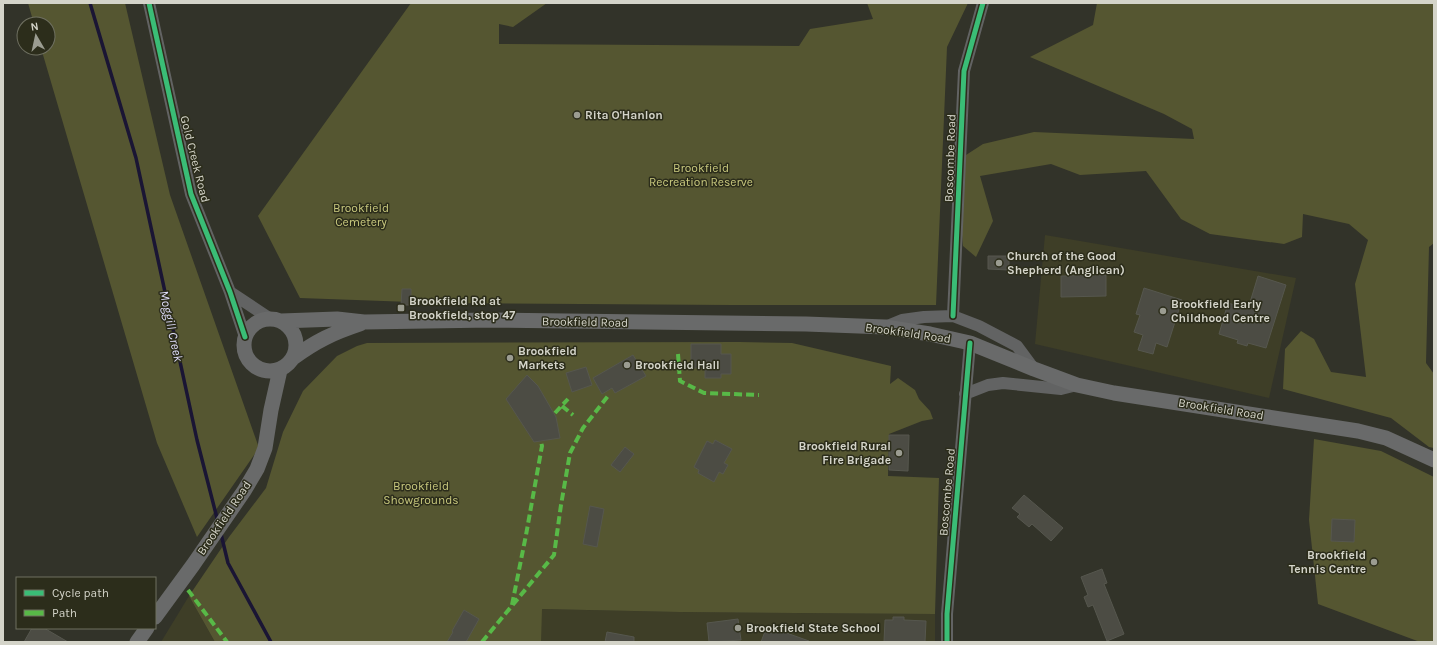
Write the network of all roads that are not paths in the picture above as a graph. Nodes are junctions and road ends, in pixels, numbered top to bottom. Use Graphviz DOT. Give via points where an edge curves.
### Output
graph roads {
  1 [pos="149,3"];
  2 [pos="982,3"];
  3 [pos="230,292"];
  4 [pos="953,316"];
  5 [pos="276,320"];
  6 [pos="364,322"];
  7 [pos="885,327"];
  8 [pos="245,337"];
  9 [pos="970,343"];
  10 [pos="293,358"];
  11 [pos="1034,369"];
  12 [pos="280,370"];
  13 [pos="263,371"];
  14 [pos="1077,385"];
  15 [pos="965,394"];
  16 [pos="271,410"];
  17 [pos="1434,460"];
  18 [pos="156,616"];
  19 [pos="146,629"];
  20 [pos="137,642"];
  21 [pos="947,642"];
  1 -- 3 [label="street, Gold Creek Road" via="192,194"];
  2 -- 4 [label="street, Boscombe Road" via="964,71"];
  3 -- 5 [label="street"];
  3 -- 8 [label="street, Gold Creek Road"];
  4 -- 7 [label="street" via="902,320"];
  4 -- 11 [label="street" via="1017,346"];
  5 -- 6 [label="main road, Brookfield Road" via="337,319"];
  5 -- 8 [label="main road" via="264,320 256,324"];
  5 -- 10 [label="main road" via="288,326 295,337 296,350"];
  6 -- 7 [label="main road, Brookfield Road" via="491,320"];
  6 -- 10 [label="main road, Brookfield Road" via="334,332"];
  7 -- 9 [label="main road, Brookfield Road"];
  8 -- 13 [label="main road" via="245,354 255,367"];
  9 -- 11 [label="main road, Brookfield Road"];
  9 -- 15 [label="street, Boscombe Road"];
  10 -- 12 [label="main road"];
  11 -- 14 [label="main road, Brookfield Road"];
  12 -- 13 [label="main road"];
  12 -- 16 [label="main road, Brookfield Road"];
  13 -- 16 [label="main road, Brookfield Road"];
  14 -- 15 [label="street" via="1061,389 1003,383 988,385"];
  14 -- 17 [label="main road, Brookfield Road" via="1358,431 1386,438"];
  15 -- 21 [label="street, Boscombe Road" via="947,614"];
  16 -- 18 [label="main road, Brookfield Road" via="265,448 257,470"];
  19 -- 20 [label="main road"];
}
